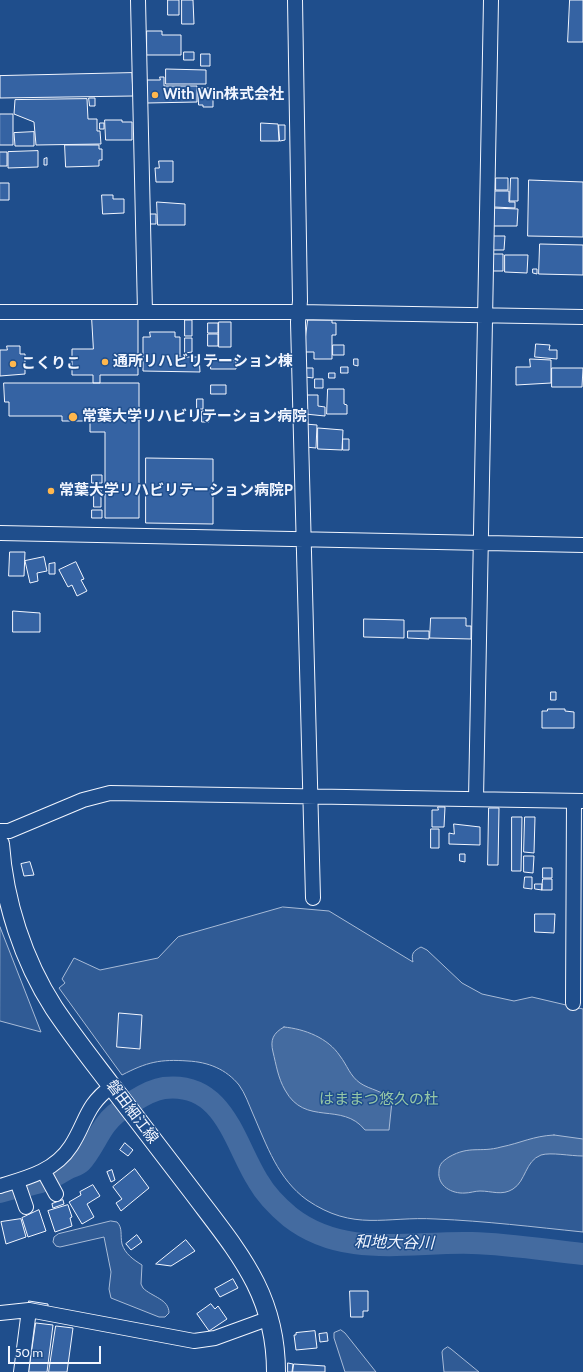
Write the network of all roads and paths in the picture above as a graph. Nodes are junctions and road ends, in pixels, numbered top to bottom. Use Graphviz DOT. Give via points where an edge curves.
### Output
graph roads {
  1 [pos="138,0"];
  2 [pos="295,0"];
  3 [pos="491,0"];
  4 [pos="0,312"];
  5 [pos="145,312"];
  6 [pos="299,312"];
  7 [pos="485,315"];
  8 [pos="583,317"];
  9 [pos="0,533"];
  10 [pos="304,539"];
  11 [pos="481,542"];
  12 [pos="583,545"];
  13 [pos="310,796"];
  14 [pos="476,799"];
  15 [pos="579,801"];
  16 [pos="0,831"];
  17 [pos="0,844"];
  18 [pos="579,848"];
  19 [pos="313,898"];
  20 [pos="573,1003"];
  21 [pos="115,1091"];
  22 [pos="44,1172"];
  23 [pos="17,1181"];
  24 [pos="0,1186"];
  25 [pos="56,1194"];
  26 [pos="26,1207"];
  27 [pos="29,1310"];
  28 [pos="0,1313"];
  29 [pos="270,1318"];
  30 [pos="22,1372"];
  31 [pos="276,1372"];
  1 -- 5 [label="street"];
  2 -- 6 [label="street"];
  3 -- 7 [label="street"];
  4 -- 5 [label="street"];
  5 -- 6 [label="street"];
  6 -- 7 [label="street"];
  6 -- 10 [label="street"];
  7 -- 8 [label="street"];
  7 -- 11 [label="street"];
  9 -- 10 [label="street"];
  10 -- 11 [label="street"];
  10 -- 13 [label="street"];
  11 -- 12 [label="street"];
  11 -- 14 [label="street"];
  13 -- 14 [label="street"];
  13 -- 16 [label="street" via="110,793 83,800 9,831"];
  13 -- 19 [label="street"];
  14 -- 15 [label="street"];
  15 -- 18 [label="street"];
  17 -- 21 [label="main road, 磐田細江線" via="13,914 34,971 61,1018"];
  18 -- 20 [label="street"];
  21 -- 22 [label="street" via="101,1094 90,1107 71,1146"];
  21 -- 29 [label="main road, 磐田細江線" via="248,1267"];
  22 -- 23 [label="street"];
  22 -- 25 [label="street"];
  23 -- 24 [label="street"];
  23 -- 26 [label="street"];
  27 -- 28 [label="street"];
  27 -- 29 [label="street" via="194,1341 215,1338"];
  27 -- 30 [label="street"];
  29 -- 31 [label="main road, 磐田細江線" via="275,1341"];
}
